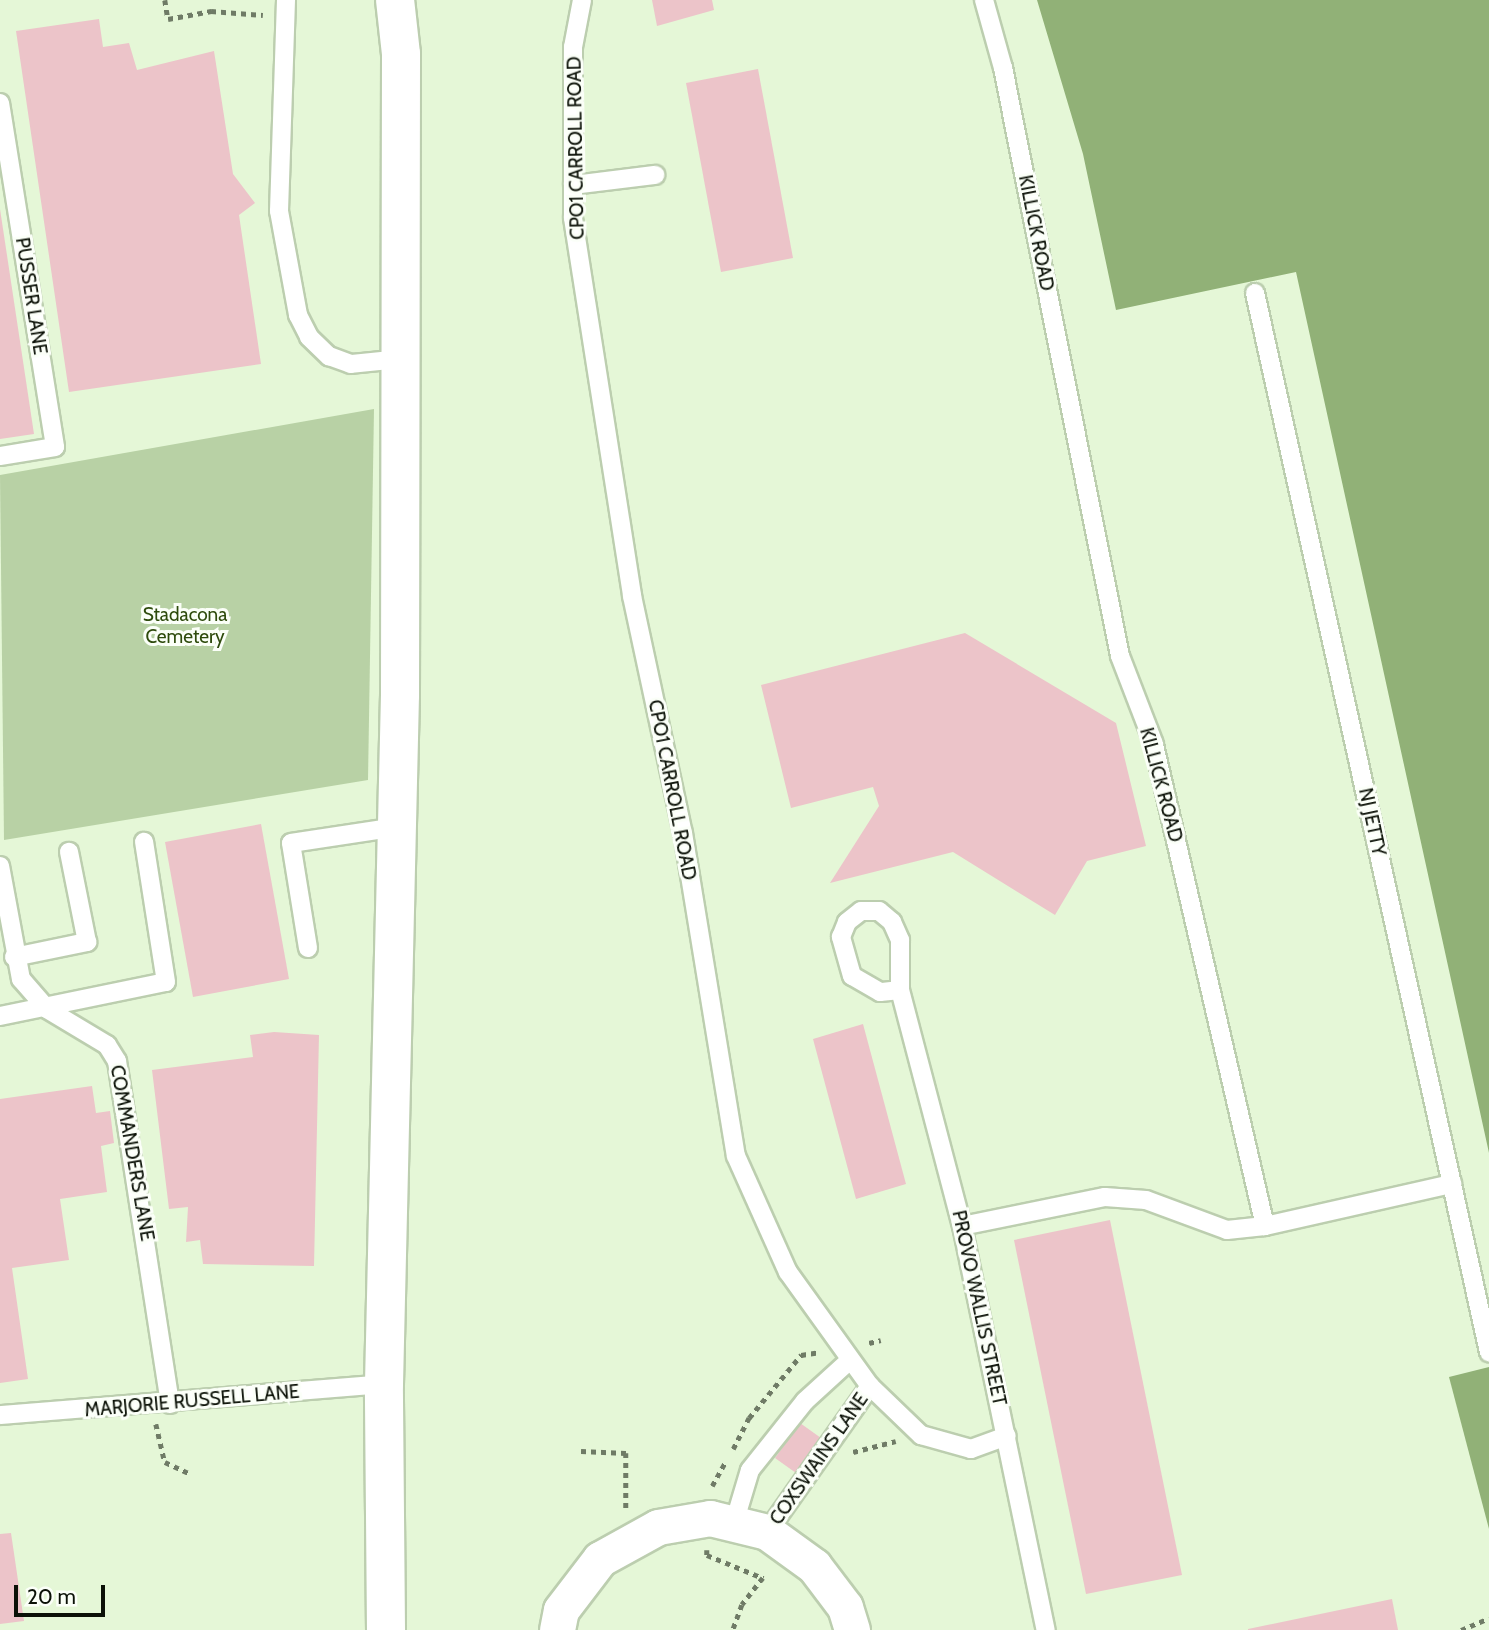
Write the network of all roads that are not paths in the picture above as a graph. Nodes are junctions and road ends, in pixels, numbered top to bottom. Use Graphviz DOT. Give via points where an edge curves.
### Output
graph roads {
  1 [pos="395,0"];
  2 [pos="582,0"];
  3 [pos="984,0"];
  4 [pos="286,8"];
  5 [pos="0,103"];
  6 [pos="655,175"];
  7 [pos="573,185"];
  8 [pos="1255,293"];
  9 [pos="400,359"];
  10 [pos="0,456"];
  11 [pos="397,827"];
  12 [pos="144,842"];
  13 [pos="69,852"];
  14 [pos="0,866"];
  15 [pos="308,948"];
  16 [pos="14,957"];
  17 [pos="901,990"];
  18 [pos="47,1009"];
  19 [pos="0,1016"];
  20 [pos="1452,1184"];
  21 [pos="962,1226"];
  22 [pos="1265,1226"];
  23 [pos="1489,1352"];
  24 [pos="850,1360"];
  25 [pos="384,1384"];
  26 [pos="870,1386"];
  27 [pos="170,1404"];
  28 [pos="0,1415"];
  29 [pos="1007,1436"];
  30 [pos="735,1520"];
  31 [pos="767,1532"];
  32 [pos="386,1630"];
  33 [pos="557,1630"];
  34 [pos="852,1630"];
  35 [pos="1046,1630"];
  1 -- 9 [label="main road" via="401,54"];
  2 -- 7 [label="lane, CPO1 CARROLL ROAD" via="573,47"];
  3 -- 22 [label="lane, KILLICK ROAD" via="1003,68 1120,656 1154,744"];
  4 -- 9 [label="lane" via="279,211 299,314 309,337 329,356 351,364"];
  5 -- 10 [label="lane, PUSSER LANE" via="55,447"];
  6 -- 7 [label="lane"];
  7 -- 24 [label="lane, CPO1 CARROLL ROAD" via="576,239 627,569 682,833 736,1156 788,1272"];
  8 -- 20 [label="lane, NJ JETTY"];
  9 -- 11 [label="main road"];
  11 -- 15 [label="lane" via="291,843"];
  11 -- 25 [label="main road"];
  12 -- 18 [label="lane" via="166,982"];
  13 -- 16 [label="lane" via="87,942"];
  14 -- 16 [label="lane, COMMANDERS LANE"];
  16 -- 18 [label="lane, COMMANDERS LANE" via="21,979"];
  17 -- 17 [label="lane, PROVO WALLIS STREET" via="900,940 892,922 879,911 861,911 847,922 841,937 852,976 880,992"];
  17 -- 21 [label="lane, PROVO WALLIS STREET"];
  18 -- 19 [label="lane"];
  18 -- 27 [label="lane, COMMANDERS LANE" via="113,1053 134,1149"];
  20 -- 22 [label="lane"];
  20 -- 23 [label="lane, NJ JETTY"];
  21 -- 22 [label="lane" via="1105,1197 1146,1200 1227,1230"];
  21 -- 29 [label="lane, PROVO WALLIS STREET"];
  24 -- 26 [label="lane, CPO1 CARROLL ROAD"];
  24 -- 30 [label="lane, COXSWAINS LANE" via="805,1401 750,1470"];
  25 -- 27 [label="lane, MARJORIE RUSSELL LANE"];
  25 -- 32 [label="main road"];
  26 -- 29 [label="lane, CPO1 CARROLL ROAD" via="921,1435 971,1449"];
  26 -- 31 [label="lane, COXSWAINS LANE"];
  27 -- 28 [label="lane, MARJORIE RUSSELL LANE"];
  29 -- 35 [label="lane, PROVO WALLIS STREET"];
  30 -- 31 [label="street"];
  30 -- 33 [label="street" via="710,1518 658,1527 626,1542 577,1585 561,1611"];
  31 -- 34 [label="street" via="814,1566 845,1607"];
}
